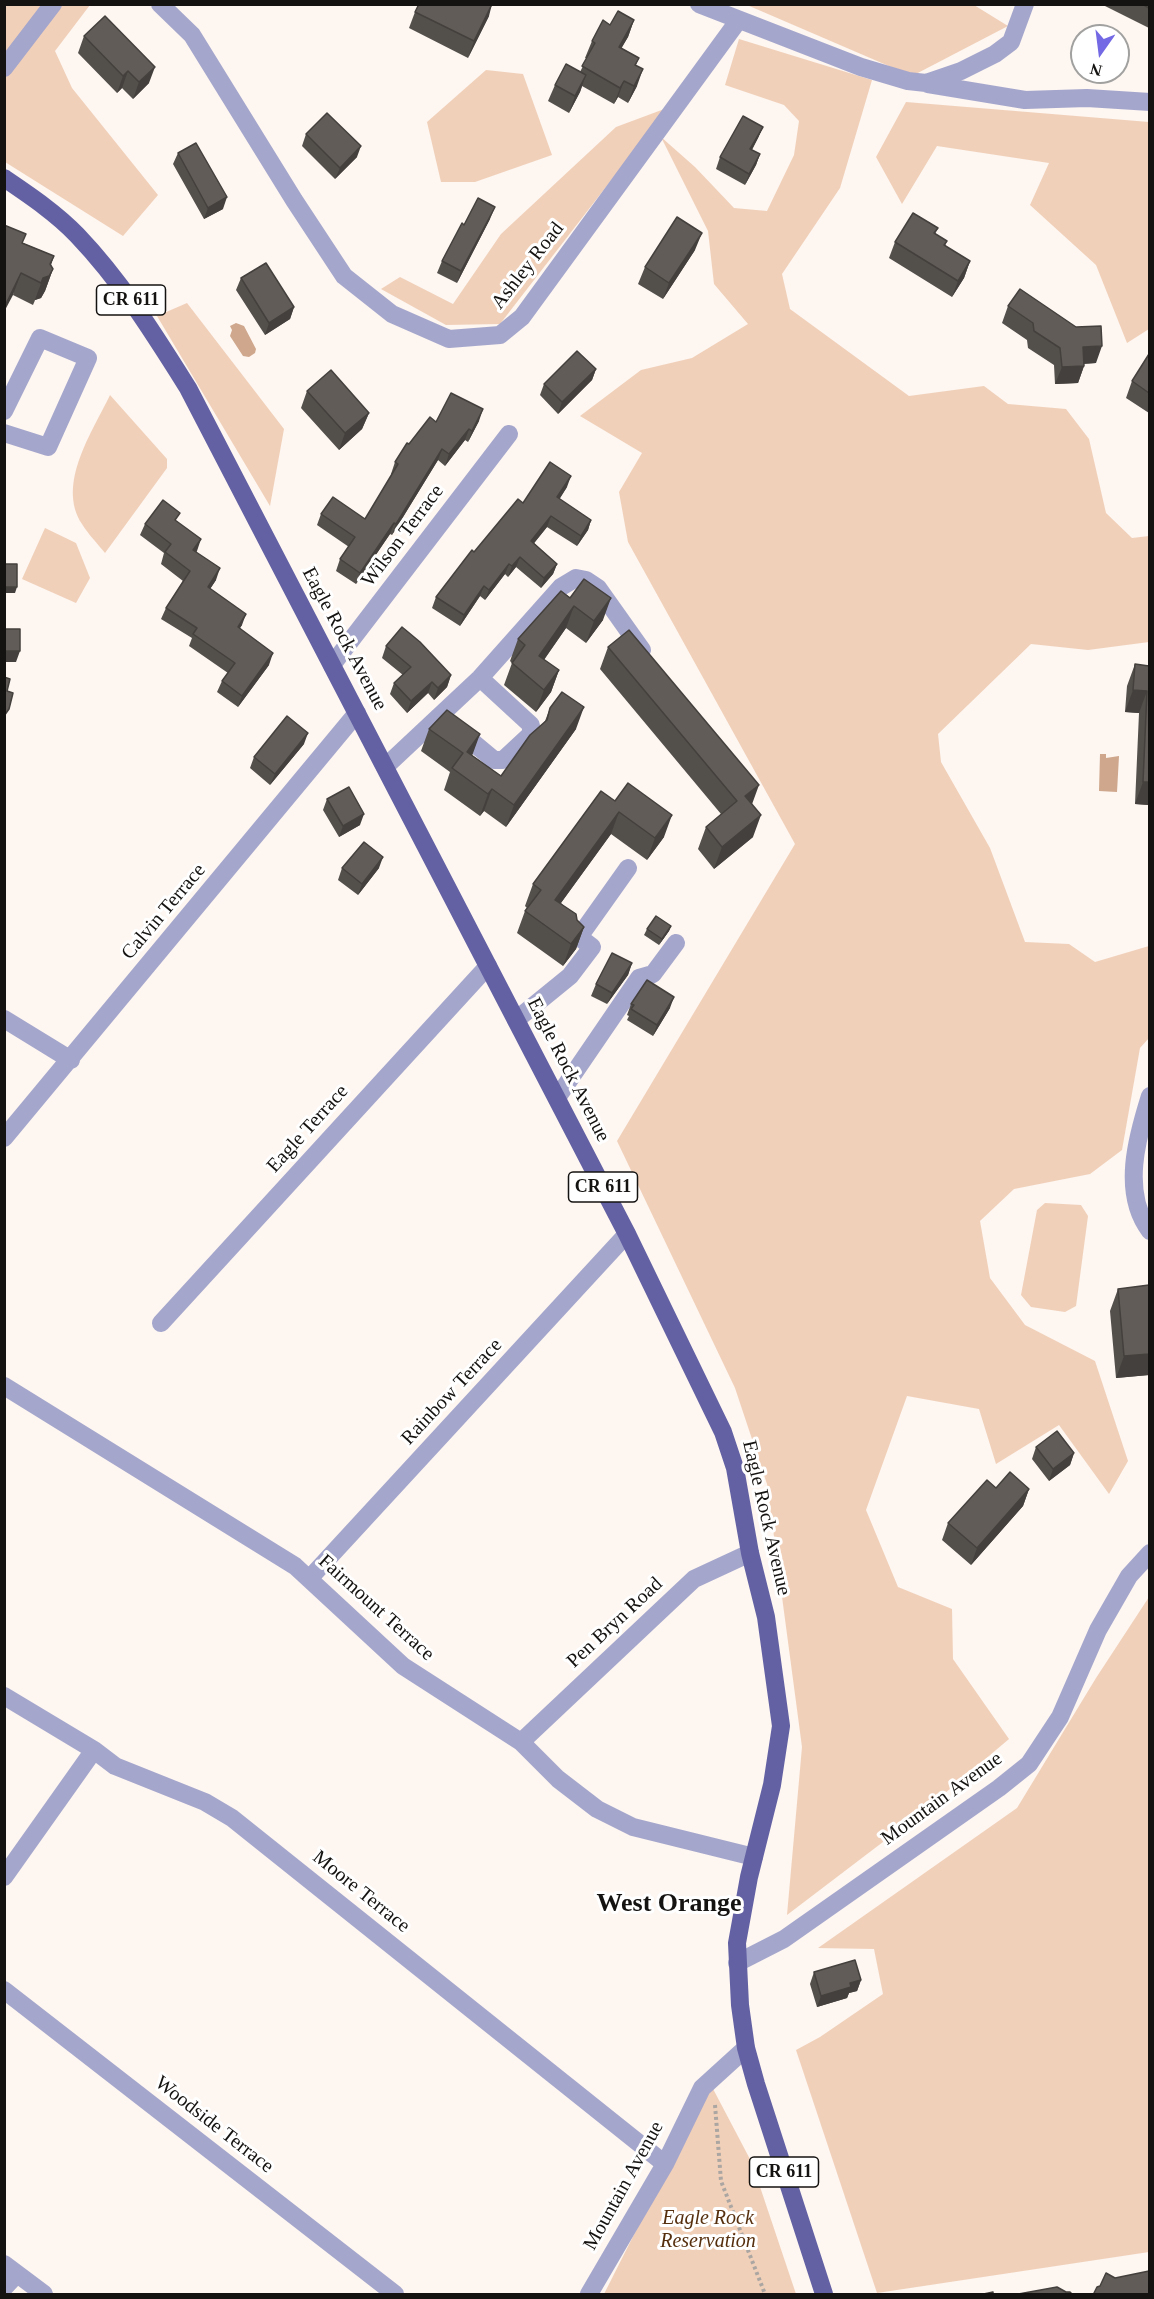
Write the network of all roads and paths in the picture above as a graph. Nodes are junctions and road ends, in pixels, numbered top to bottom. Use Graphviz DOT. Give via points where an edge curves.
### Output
graph roads {
  1 [pos="53,4"];
  2 [pos="160,4"];
  3 [pos="699,4"];
  4 [pos="1025,4"];
  5 [pos="738,21"];
  6 [pos="4,68"];
  7 [pos="926,83"];
  8 [pos="1149,102"];
  9 [pos="4,178"];
  10 [pos="4,411"];
  11 [pos="4,432"];
  12 [pos="509,434"];
  13 [pos="332,665"];
  14 [pos="655,669"];
  15 [pos="480,678"];
  16 [pos="357,713"];
  17 [pos="441,715"];
  18 [pos="385,767"];
  19 [pos="628,868"];
  20 [pos="676,943"];
  21 [pos="488,966"];
  22 [pos="4,1019"];
  23 [pos="516,1020"];
  24 [pos="71,1059"];
  25 [pos="1149,1096"];
  26 [pos="557,1098"];
  27 [pos="4,1138"];
  28 [pos="1149,1231"];
  29 [pos="627,1234"];
  30 [pos="161,1323"];
  31 [pos="4,1386"];
  32 [pos="750,1553"];
  33 [pos="1149,1553"];
  34 [pos="309,1579"];
  35 [pos="4,1696"];
  36 [pos="521,1742"];
  37 [pos="94,1750"];
  38 [pos="754,1857"];
  39 [pos="4,1877"];
  40 [pos="737,1963"];
  41 [pos="4,1990"];
  42 [pos="746,2048"];
  43 [pos="715,2101"];
  44 [pos="664,2164"];
  45 [pos="11,2269"];
  46 [pos="4,2288"];
  47 [pos="44,2295"];
  48 [pos="395,2295"];
  49 [pos="589,2295"];
  50 [pos="765,2295"];
  51 [pos="824,2295"];
  1 -- 6 [label="street"];
  2 -- 5 [label="street, Ashley Road" via="192,35 344,276 392,314 449,339 500,335 522,317"];
  3 -- 5 [label="street"];
  4 -- 7 [label="street" via="1011,42 961,71"];
  5 -- 7 [label="street" via="861,67"];
  7 -- 8 [label="street" via="1025,100"];
  9 -- 13 [label="main road, Eagle Rock Avenue / CR 611" via="76,234 132,301 188,388"];
  10 -- 11 [label="street" via="40,338 88,358 48,447"];
  12 -- 13 [label="street, Wilson Terrace"];
  13 -- 16 [label="main road, Eagle Rock Avenue / CR 611"];
  14 -- 15 [label="street" via="598,588 576,578 561,587"];
  15 -- 17 [label="street"];
  15 -- 17 [label="street" via="531,725 531,734 503,760 494,760"];
  16 -- 18 [label="main road, Eagle Rock Avenue / CR 611"];
  16 -- 24 [label="street, Calvin Terrace"];
  17 -- 18 [label="street"];
  18 -- 21 [label="main road, Eagle Rock Avenue / CR 611"];
  19 -- 23 [label="street" via="579,937 592,947 570,976"];
  20 -- 26 [label="street" via="653,974 639,978"];
  21 -- 23 [label="main road, Eagle Rock Avenue / CR 611"];
  21 -- 30 [label="street, Eagle Terrace"];
  22 -- 24 [label="street"];
  23 -- 26 [label="main road, Eagle Rock Avenue / CR 611"];
  24 -- 27 [label="street, Calvin Terrace"];
  25 -- 28 [label="street" via="1132,1171 1141,1220"];
  26 -- 29 [label="main road, Eagle Rock Avenue / CR 611"];
  29 -- 32 [label="main road, Eagle Rock Avenue / CR 611" via="723,1432 735,1468"];
  29 -- 34 [label="street, Rainbow Terrace"];
  31 -- 34 [label="street, Fairmount Terrace" via="295,1566"];
  32 -- 36 [label="street, Pen Bryn Road" via="694,1579"];
  32 -- 38 [label="main road, Eagle Rock Avenue / CR 611" via="766,1617 781,1726 772,1785"];
  33 -- 40 [label="street, Mountain Avenue" via="1124,1585 1098,1630 1060,1717 1029,1764 784,1939"];
  34 -- 36 [label="street, Fairmount Terrace" via="403,1666"];
  35 -- 37 [label="street, Moore Terrace"];
  36 -- 38 [label="street, Fairmount Terrace" via="558,1779 597,1809 633,1827"];
  37 -- 39 [label="street"];
  37 -- 44 [label="street, Moore Terrace" via="115,1766 205,1802 232,1818"];
  38 -- 40 [label="main road, Eagle Rock Avenue / CR 611" via="739,1928"];
  40 -- 42 [label="main road, Eagle Rock Avenue / CR 611"];
  41 -- 48 [label="street, Woodside Terrace"];
  42 -- 44 [label="street, Mountain Avenue" via="702,2088"];
  42 -- 51 [label="main road, Eagle Rock Avenue / CR 611"];
  43 -- 50 [label="path" via="721,2181"];
  44 -- 49 [label="street, Mountain Avenue"];
  45 -- 46 [label="street"];
  45 -- 47 [label="street"];
}
